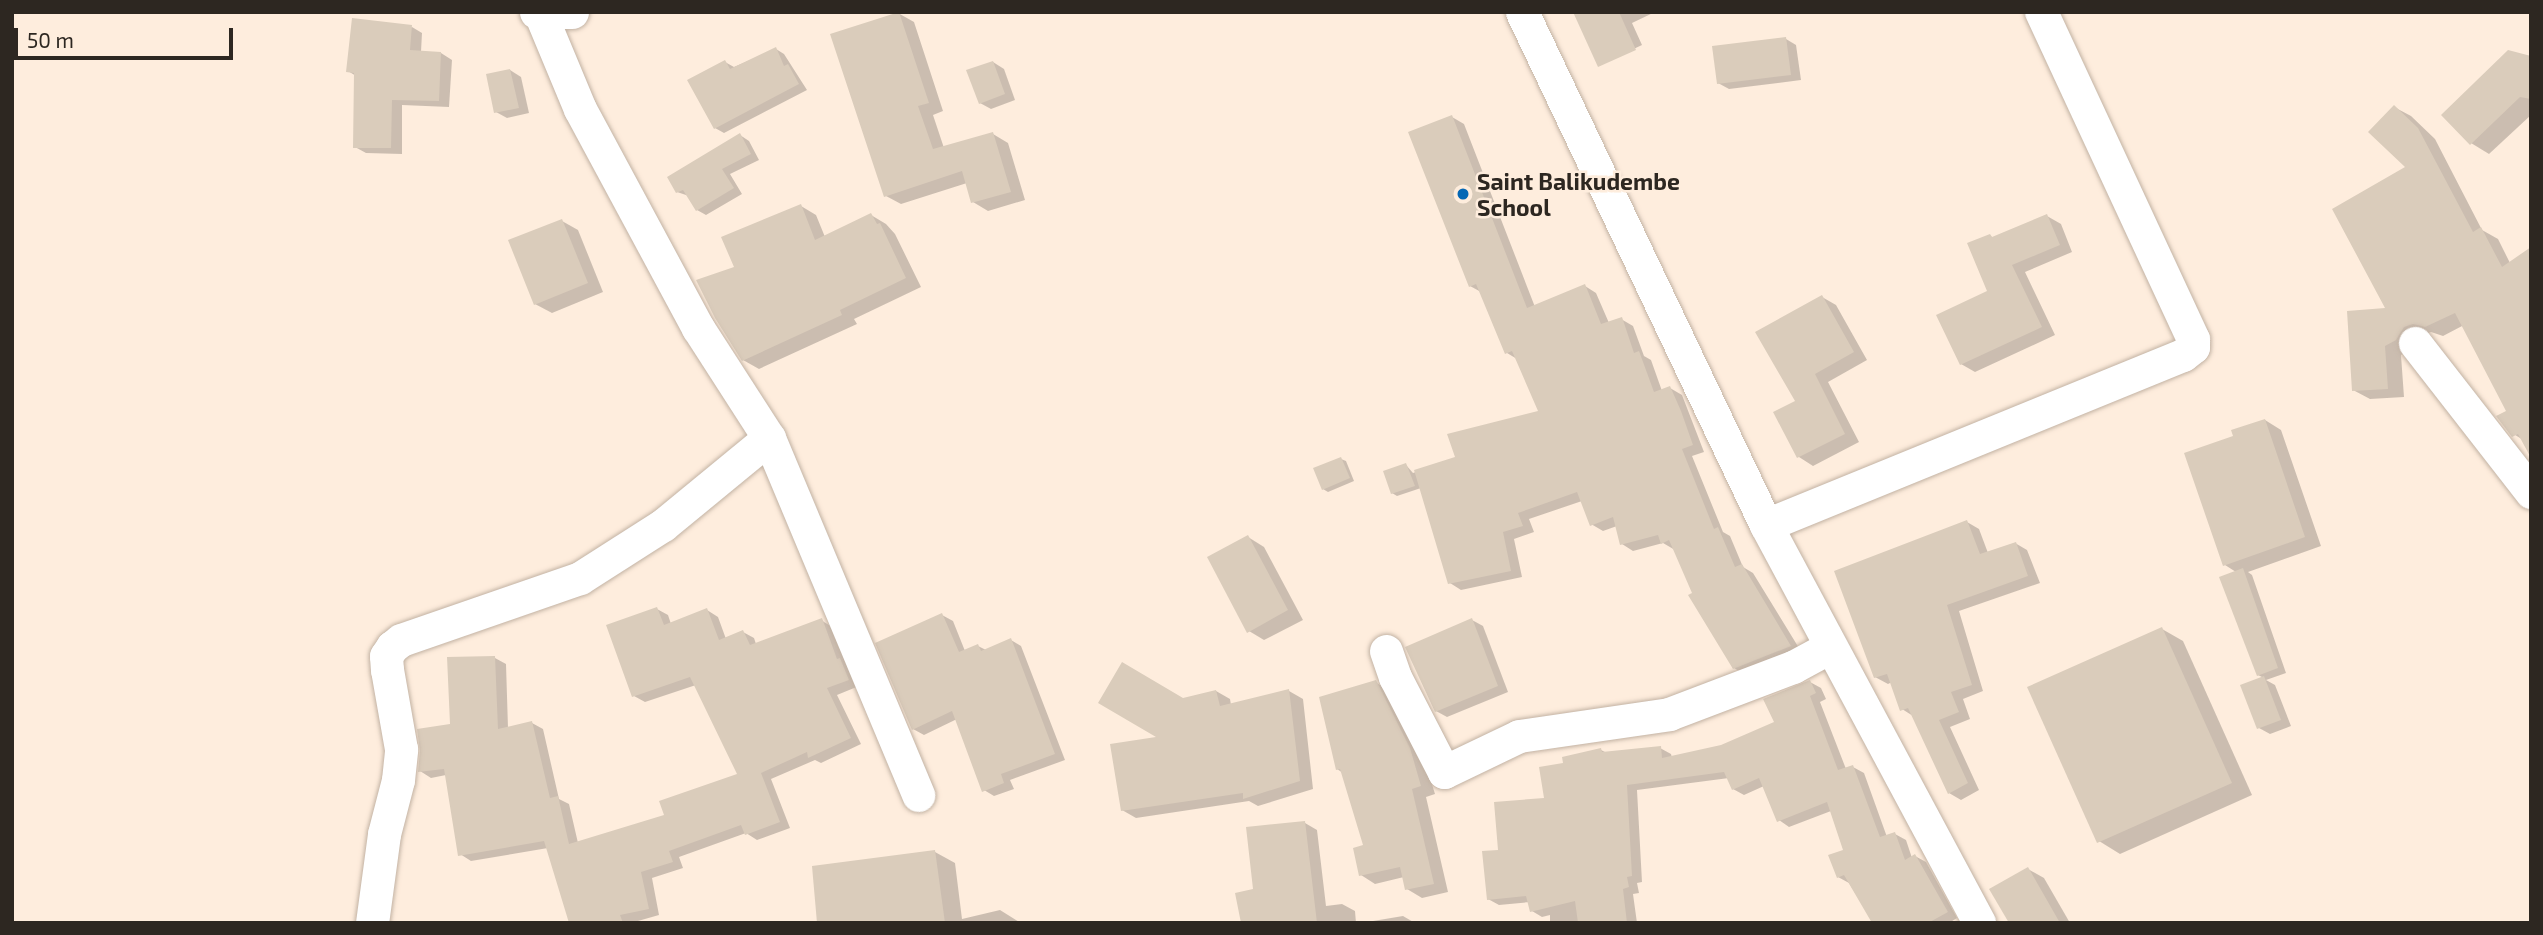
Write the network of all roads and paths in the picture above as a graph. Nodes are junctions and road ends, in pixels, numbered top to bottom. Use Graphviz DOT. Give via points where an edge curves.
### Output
graph roads {
  1 [pos="572,12"];
  2 [pos="1522,12"];
  3 [pos="2041,12"];
  4 [pos="538,13"];
  5 [pos="2415,343"];
  6 [pos="769,438"];
  7 [pos="2531,492"];
  8 [pos="1766,526"];
  9 [pos="1830,647"];
  10 [pos="1386,650"];
  11 [pos="918,795"];
  12 [pos="372,923"];
  13 [pos="1979,923"];
  1 -- 4 [label="street"];
  2 -- 8 [label="street"];
  3 -- 8 [label="street" via="2193,347 2183,355"];
  4 -- 6 [label="street" via="580,108 698,328"];
  5 -- 7 [label="street"];
  6 -- 11 [label="street"];
  6 -- 12 [label="street" via="663,525 580,578 392,647 386,656 387,670 401,749"];
  8 -- 9 [label="street"];
  9 -- 10 [label="street" via="1793,667 1681,710 1519,736 1444,772"];
  9 -- 13 [label="street"];
}
